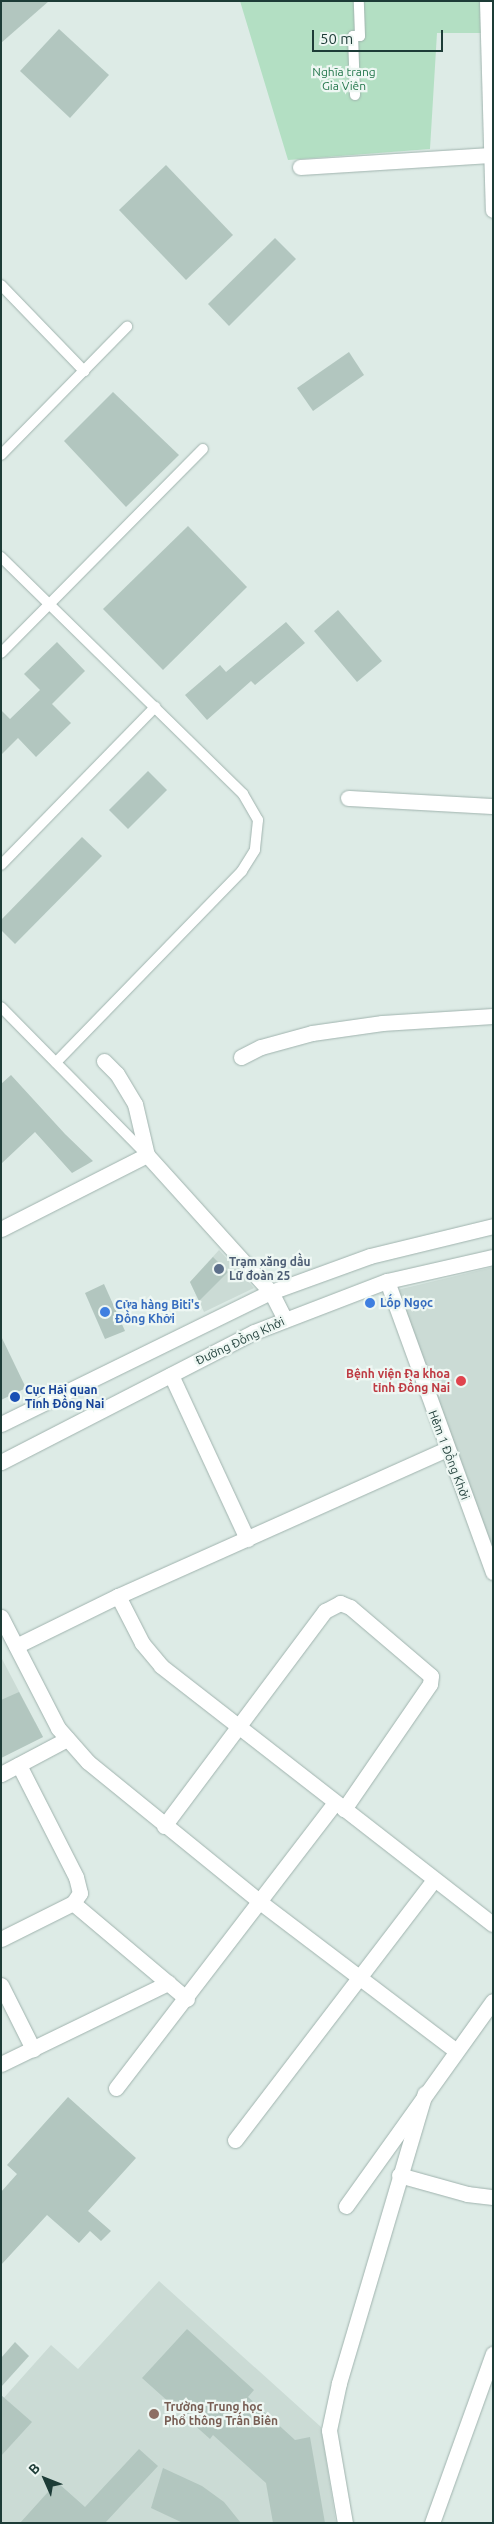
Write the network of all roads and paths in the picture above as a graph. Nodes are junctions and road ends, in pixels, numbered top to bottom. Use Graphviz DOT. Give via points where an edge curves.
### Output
graph roads {
  1 [pos="359,1"];
  2 [pos="487,1"];
  3 [pos="355,95"];
  4 [pos="491,155"];
  5 [pos="300,167"];
  6 [pos="493,210"];
  7 [pos="1,285"];
  8 [pos="127,327"];
  9 [pos="84,371"];
  10 [pos="203,449"];
  11 [pos="1,455"];
  12 [pos="1,558"];
  13 [pos="49,604"];
  14 [pos="1,653"];
  15 [pos="155,708"];
  16 [pos="348,798"];
  17 [pos="493,806"];
  18 [pos="1,865"];
  19 [pos="1,1007"];
  20 [pos="493,1016"];
  21 [pos="241,1057"];
  22 [pos="104,1061"];
  23 [pos="56,1062"];
  24 [pos="147,1155"];
  25 [pos="493,1226"];
  26 [pos="1,1229"];
  27 [pos="493,1257"];
  28 [pos="386,1281"];
  29 [pos="271,1292"];
  30 [pos="285,1320"];
  31 [pos="170,1375"];
  32 [pos="1,1424"];
  33 [pos="446,1449"];
  34 [pos="1,1462"];
  35 [pos="247,1538"];
  36 [pos="493,1572"];
  37 [pos="118,1596"];
  38 [pos="1,1617"];
  39 [pos="16,1646"];
  40 [pos="237,1728"];
  41 [pos="67,1739"];
  42 [pos="20,1765"];
  43 [pos="1,1774"];
  44 [pos="339,1806"];
  45 [pos="164,1826"];
  46 [pos="434,1880"];
  47 [pos="260,1902"];
  48 [pos="73,1903"];
  49 [pos="493,1924"];
  50 [pos="1,1939"];
  51 [pos="359,1977"];
  52 [pos="168,1983"];
  53 [pos="1,1985"];
  54 [pos="187,1999"];
  55 [pos="493,2001"];
  56 [pos="34,2049"];
  57 [pos="456,2051"];
  58 [pos="1,2064"];
  59 [pos="116,2088"];
  60 [pos="425,2093"];
  61 [pos="235,2140"];
  62 [pos="399,2175"];
  63 [pos="493,2197"];
  64 [pos="346,2206"];
  65 [pos="493,2354"];
  66 [pos="345,2523"];
  67 [pos="432,2523"];
  1 -- 3 [label="lane" via="360,36 353,36"];
  2 -- 4 [label="street"];
  4 -- 5 [label="street"];
  4 -- 6 [label="street"];
  7 -- 9 [label="lane"];
  8 -- 9 [label="lane"];
  9 -- 11 [label="lane"];
  10 -- 13 [label="lane"];
  12 -- 13 [label="lane"];
  13 -- 14 [label="lane"];
  13 -- 15 [label="lane"];
  15 -- 18 [label="lane"];
  15 -- 23 [label="lane" via="250,802 258,820 258,840 251,860 242,871"];
  16 -- 17 [label="street"];
  19 -- 23 [label="lane"];
  20 -- 21 [label="street" via="382,1022 312,1033 261,1047"];
  22 -- 24 [label="street" via="135,1104"];
  23 -- 24 [label="lane"];
  24 -- 26 [label="street"];
  24 -- 29 [label="street"];
  25 -- 29 [label="street" via="370,1256"];
  27 -- 28 [label="street, Đường Đồng Khởi"];
  28 -- 30 [label="street, Đường Đồng Khởi"];
  28 -- 33 [label="street, Hẻm 1 Đồng Khởi"];
  29 -- 30 [label="street"];
  29 -- 32 [label="street"];
  30 -- 31 [label="street, Đường Đồng Khởi"];
  31 -- 34 [label="street, Đường Đồng Khởi"];
  31 -- 35 [label="street"];
  33 -- 35 [label="street"];
  33 -- 36 [label="street, Hẻm 1 Đồng Khởi"];
  35 -- 37 [label="street"];
  37 -- 39 [label="street"];
  37 -- 40 [label="street" via="150,1654"];
  38 -- 39 [label="street"];
  39 -- 41 [label="street" via="46,1708"];
  40 -- 44 [label="street"];
  40 -- 44 [label="street" via="325,1611 340,1603 350,1607 431,1676 430,1684"];
  40 -- 45 [label="street"];
  41 -- 42 [label="street"];
  41 -- 45 [label="street" via="88,1762"];
  42 -- 43 [label="street"];
  42 -- 48 [label="street" via="76,1877 80,1894"];
  44 -- 46 [label="street"];
  44 -- 47 [label="street"];
  45 -- 47 [label="street"];
  46 -- 49 [label="street"];
  46 -- 51 [label="street"];
  47 -- 51 [label="street"];
  47 -- 54 [label="street"];
  48 -- 50 [label="street"];
  48 -- 52 [label="street"];
  51 -- 57 [label="street"];
  51 -- 61 [label="street"];
  52 -- 54 [label="street"];
  52 -- 56 [label="street"];
  53 -- 56 [label="street"];
  54 -- 59 [label="street"];
  55 -- 57 [label="street"];
  56 -- 58 [label="street"];
  57 -- 60 [label="street"];
  60 -- 62 [label="street"];
  60 -- 64 [label="street"];
  62 -- 63 [label="street" via="467,2194"];
  62 -- 66 [label="street" via="339,2383 329,2430"];
  65 -- 67 [label="street"];
}
